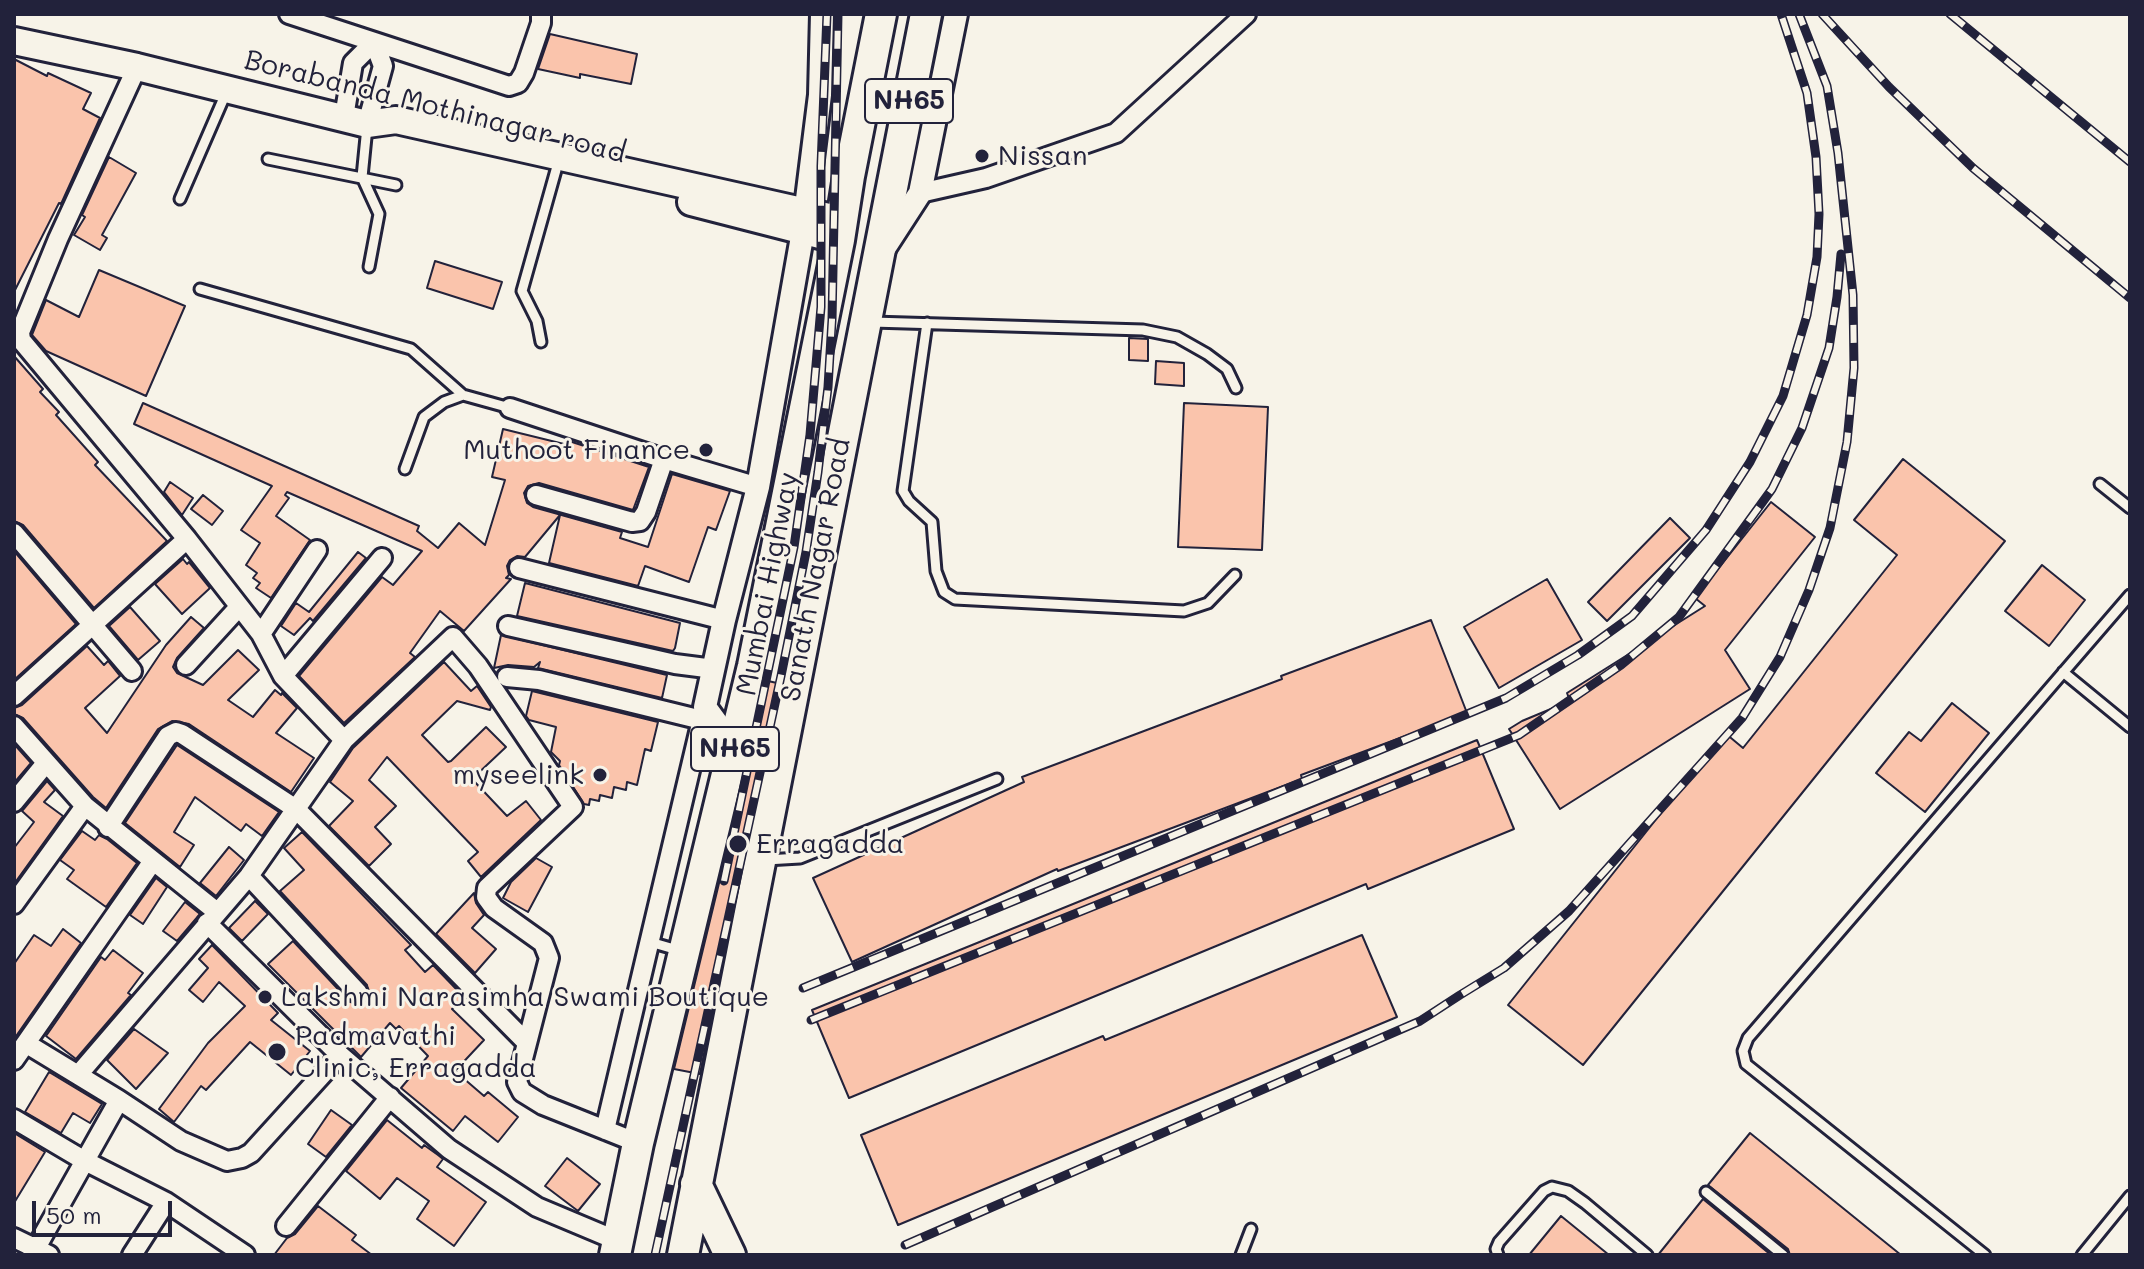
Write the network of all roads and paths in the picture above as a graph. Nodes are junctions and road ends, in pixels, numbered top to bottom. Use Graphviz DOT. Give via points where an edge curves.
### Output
graph roads {
  1 [pos="289,14"];
  2 [pos="541,14"];
  3 [pos="822,14"];
  4 [pos="881,14"];
  5 [pos="926,14"];
  6 [pos="956,14"];
  7 [pos="1246,14"];
  8 [pos="14,41"];
  9 [pos="374,42"];
  10 [pos="137,67"];
  11 [pos="227,90"];
  12 [pos="366,121"];
  13 [pos="268,159"];
  14 [pos="556,170"];
  15 [pos="362,177"];
  16 [pos="396,185"];
  17 [pos="906,190"];
  18 [pos="180,199"];
  19 [pos="804,221"];
  20 [pos="840,230"];
  21 [pos="369,267"];
  22 [pos="200,289"];
  23 [pos="865,322"];
  24 [pos="927,323"];
  25 [pos="541,342"];
  26 [pos="1236,388"];
  27 [pos="463,395"];
  28 [pos="510,408"];
  29 [pos="664,459"];
  30 [pos="793,461"];
  31 [pos="405,469"];
  32 [pos="835,470"];
  33 [pos="2100,484"];
  34 [pos="758,487"];
  35 [pos="536,495"];
  36 [pos="2130,508"];
  37 [pos="14,533"];
  38 [pos="187,539"];
  39 [pos="317,550"];
  40 [pos="382,558"];
  41 [pos="519,568"];
  42 [pos="1235,575"];
  43 [pos="2130,595"];
  44 [pos="765,602"];
  45 [pos="239,607"];
  46 [pos="808,611"];
  47 [pos="724,620"];
  48 [pos="508,626"];
  49 [pos="92,627"];
  50 [pos="261,634"];
  51 [pos="186,665"];
  52 [pos="714,669"];
  53 [pos="132,671"];
  54 [pos="2063,672"];
  55 [pos="283,676"];
  56 [pos="507,677"];
  57 [pos="14,696"];
  58 [pos="704,714"];
  59 [pos="14,726"];
  60 [pos="2130,727"];
  61 [pos="344,740"];
  62 [pos="735,748"];
  63 [pos="46,763"];
  64 [pos="997,779"];
  65 [pos="14,802"];
  66 [pos="85,806"];
  67 [pos="296,809"];
  68 [pos="108,827"];
  69 [pos="153,861"];
  70 [pos="758,861"];
  71 [pos="249,876"];
  72 [pos="14,904"];
  73 [pos="212,918"];
  74 [pos="650,942"];
  75 [pos="685,952"];
  76 [pos="358,993"];
  77 [pos="527,1043"];
  78 [pos="27,1044"];
  79 [pos="340,1055"];
  80 [pos="14,1060"];
  81 [pos="78,1075"];
  82 [pos="390,1097"];
  83 [pos="119,1100"];
  84 [pos="14,1119"];
  85 [pos="605,1130"];
  86 [pos="638,1143"];
  87 [pos="85,1161"];
  88 [pos="696,1184"];
  89 [pos="1706,1192"];
  90 [pos="2130,1196"];
  91 [pos="166,1202"];
  92 [pos="286,1226"];
  93 [pos="1251,1229"];
  94 [pos="14,1238"];
  95 [pos="616,1248"];
  96 [pos="39,1253"];
  97 [pos="132,1255"];
  98 [pos="245,1255"];
  99 [pos="683,1255"];
  100 [pos="730,1255"];
  101 [pos="1241,1255"];
  102 [pos="1498,1255"];
  103 [pos="1647,1255"];
  104 [pos="1783,1255"];
  105 [pos="1985,1255"];
  106 [pos="2082,1255"];
  1 -- 9 [label="street"];
  2 -- 9 [label="street" via="524,73 509,86"];
  3 -- 19 [label="street" via="820,95"];
  4 -- 20 [label="highway, NH65"];
  5 -- 17 [label="highway, NH65"];
  6 -- 17 [label="street"];
  7 -- 17 [label="street" via="1116,133 986,178"];
  8 -- 10 [label="main road, Borabanda Mothinagar road"];
  9 -- 12 [label="street" via="383,66"];
  9 -- 12 [label="street" via="353,63"];
  10 -- 11 [label="main road, Borabanda Mothinagar road"];
  10 -- 38 [label="street" via="20,332 26,349"];
  11 -- 12 [label="main road, Borabanda Mothinagar road"];
  11 -- 18 [label="lane"];
  12 -- 14 [label="main road, Borabanda Mothinagar road"];
  12 -- 15 [label="lane"];
  12 -- 19 [label="main road" via="396,120"];
  13 -- 15 [label="lane"];
  14 -- 19 [label="main road, Borabanda Mothinagar road"];
  14 -- 25 [label="lane" via="522,291"];
  15 -- 16 [label="lane"];
  15 -- 21 [label="lane" via="379,214"];
  17 -- 23 [label="highway, Sanath Nagar Road / NH65" via="876,262"];
  19 -- 20 [label="main road, Borabanda Mothinagar road"];
  19 -- 34 [label="street"];
  20 -- 30 [label="highway, Mumbai Highway / NH65"];
  22 -- 27 [label="lane" via="411,349"];
  23 -- 24 [label="lane"];
  23 -- 32 [label="highway, Sanath Nagar Road / NH65"];
  24 -- 26 [label="lane" via="1154,332 1177,337 1207,354 1227,369"];
  24 -- 42 [label="lane" via="903,491 932,522 936,571 944,592 955,599 1184,611 1208,603"];
  27 -- 28 [label="lane"];
  27 -- 31 [label="lane" via="424,417"];
  28 -- 29 [label="street"];
  29 -- 34 [label="street"];
  29 -- 35 [label="street" via="640,521"];
  30 -- 32 [label="highway"];
  30 -- 44 [label="highway, Mumbai Highway / NH65"];
  32 -- 46 [label="highway, Sanath Nagar Road / NH65"];
  33 -- 36 [label="lane"];
  34 -- 47 [label="street"];
  37 -- 49 [label="street"];
  38 -- 45 [label="street"];
  38 -- 49 [label="street"];
  39 -- 50 [label="street"];
  40 -- 55 [label="street"];
  41 -- 47 [label="street"];
  43 -- 54 [label="lane"];
  44 -- 46 [label="highway"];
  44 -- 62 [label="highway, Mumbai Highway / NH65"];
  45 -- 50 [label="street"];
  45 -- 51 [label="street"];
  46 -- 70 [label="highway, Sanath Nagar Road / NH65"];
  47 -- 52 [label="street"];
  48 -- 52 [label="street"];
  49 -- 53 [label="street"];
  49 -- 57 [label="street"];
  50 -- 55 [label="street"];
  52 -- 58 [label="street"];
  54 -- 60 [label="lane"];
  54 -- 105 [label="lane" via="1748,1038 1743,1051 1746,1064"];
  55 -- 61 [label="street"];
  56 -- 58 [label="street"];
  58 -- 62 [label="street"];
  58 -- 74 [label="street"];
  59 -- 63 [label="street"];
  61 -- 67 [label="street"];
  61 -- 77 [label="street" via="453,637 573,807 487,888 494,908 547,950"];
  62 -- 75 [label="highway, Mumbai Highway / NH65"];
  63 -- 65 [label="street"];
  63 -- 66 [label="street"];
  64 -- 70 [label="lane" via="800,858"];
  66 -- 68 [label="street"];
  66 -- 72 [label="street"];
  67 -- 68 [label="street" via="176,732 168,736"];
  67 -- 71 [label="street"];
  67 -- 77 [label="street"];
  68 -- 69 [label="street"];
  69 -- 73 [label="street"];
  69 -- 78 [label="street"];
  70 -- 88 [label="highway, Sanath Nagar Road / NH65"];
  71 -- 73 [label="street"];
  71 -- 76 [label="street"];
  73 -- 79 [label="street"];
  73 -- 81 [label="street"];
  74 -- 75 [label="lane"];
  74 -- 85 [label="street"];
  75 -- 86 [label="highway, Mumbai Highway / NH65"];
  77 -- 85 [label="street" via="517,1082 522,1092"];
  78 -- 80 [label="street"];
  78 -- 81 [label="street"];
  79 -- 82 [label="street"];
  79 -- 83 [label="street" via="242,1158 227,1161 181,1141"];
  81 -- 83 [label="street"];
  82 -- 92 [label="street"];
  82 -- 95 [label="street" via="491,1178"];
  83 -- 87 [label="street"];
  84 -- 87 [label="street"];
  85 -- 86 [label="street"];
  86 -- 95 [label="highway, Mumbai Highway / NH65"];
  87 -- 91 [label="street"];
  87 -- 96 [label="street"];
  88 -- 99 [label="highway, Sanath Nagar Road / NH65"];
  88 -- 100 [label="highway"];
  89 -- 104 [label="lane"];
  90 -- 106 [label="lane"];
  91 -- 97 [label="street"];
  91 -- 98 [label="street"];
  93 -- 101 [label="lane"];
  94 -- 96 [label="street"];
  102 -- 103 [label="lane" via="1499,1242 1552,1187 1585,1203"];
}
